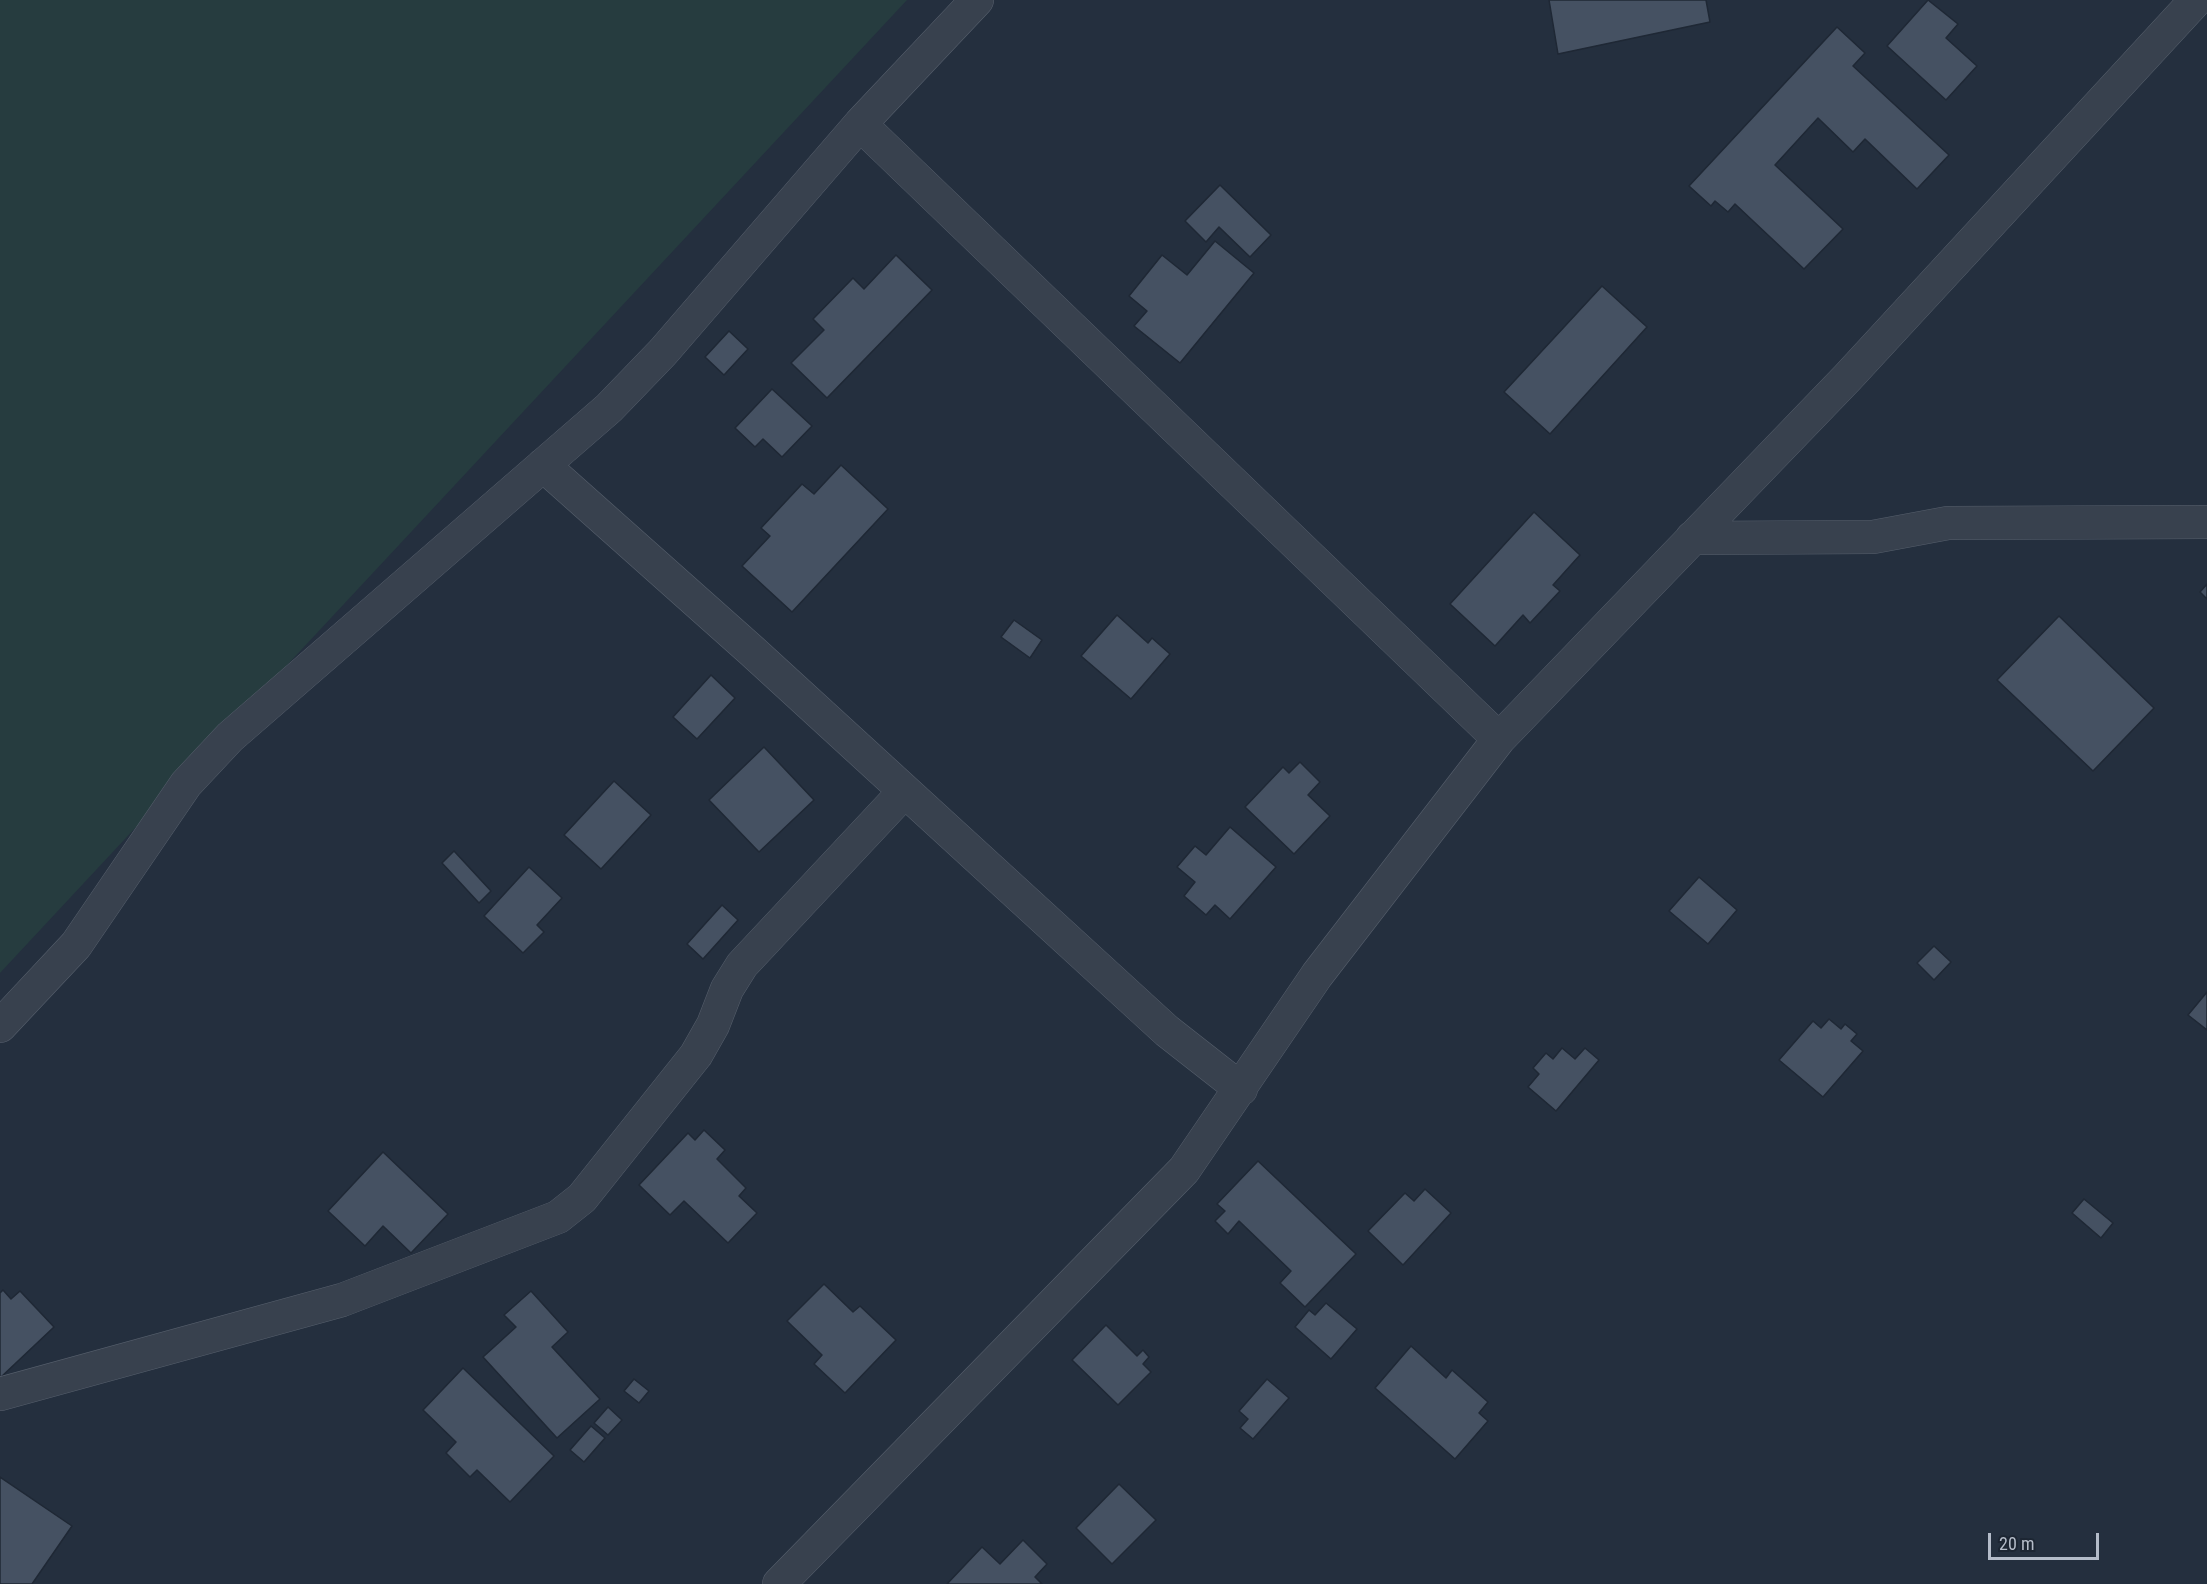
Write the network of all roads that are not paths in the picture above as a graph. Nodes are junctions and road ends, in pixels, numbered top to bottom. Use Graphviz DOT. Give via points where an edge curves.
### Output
graph roads {
  1 [pos="977,0"];
  2 [pos="2196,0"];
  3 [pos="860,124"];
  4 [pos="543,465"];
  5 [pos="2207,522"];
  6 [pos="1692,538"];
  7 [pos="1499,739"];
  8 [pos="904,792"];
  9 [pos="0,1026"];
  10 [pos="1241,1089"];
  11 [pos="0,1394"];
  12 [pos="779,1584"];
  1 -- 3 [label="street"];
  2 -- 6 [label="street" via="1848,377"];
  3 -- 4 [label="street" via="663,352 609,408"];
  3 -- 7 [label="street"];
  4 -- 8 [label="street"];
  4 -- 9 [label="street" via="230,736 186,784 76,945"];
  5 -- 6 [label="street" via="1948,523 1873,537"];
  6 -- 7 [label="street"];
  7 -- 10 [label="street" via="1317,975"];
  8 -- 10 [label="street" via="1167,1031"];
  8 -- 11 [label="street" via="742,965 696,1055 582,1198 558,1217 342,1300"];
  10 -- 12 [label="street" via="1184,1170"];
}
